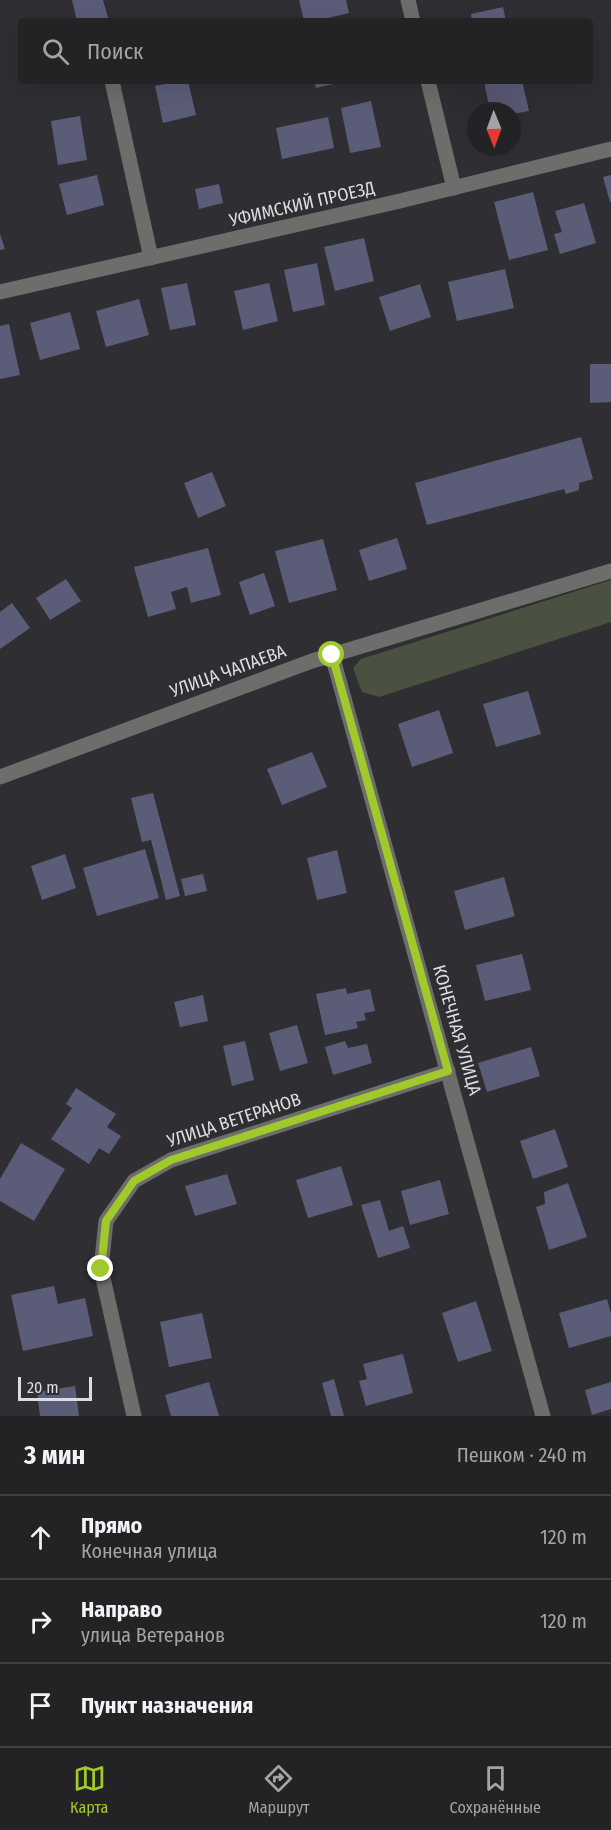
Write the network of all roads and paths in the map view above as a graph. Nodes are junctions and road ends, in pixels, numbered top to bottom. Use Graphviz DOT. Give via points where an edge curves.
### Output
graph roads {
  1 [pos="408,0"];
  2 [pos="412,18"];
  3 [pos="113,84"];
  4 [pos="429,84"];
  5 [pos="611,149"];
  6 [pos="454,188"];
  7 [pos="151,258"];
  8 [pos="0,292"];
  9 [pos="611,571"];
  10 [pos="332,655"];
  11 [pos="0,777"];
  12 [pos="448,1071"];
  13 [pos="540,1415"];
  14 [pos="134,1416"];
  1 -- 2 [label="street"];
  3 -- 7 [label="street"];
  4 -- 6 [label="street"];
  5 -- 6 [label="street, УФИМСКИЙ ПРОЕЗД"];
  6 -- 7 [label="street, УФИМСКИЙ ПРОЕЗД"];
  7 -- 8 [label="street, УФИМСКИЙ ПРОЕЗД"];
  9 -- 10 [label="street, УЛИЦА ЧАПАЕВА"];
  10 -- 11 [label="street, УЛИЦА ЧАПАЕВА"];
  10 -- 12 [label="street, КОНЕЧНАЯ УЛИЦА"];
  12 -- 13 [label="street, КОНЕЧНАЯ УЛИЦА"];
  12 -- 14 [label="street, УЛИЦА ВЕТЕРАНОВ" via="171,1160 134,1181 106,1221 101,1269"];
}
